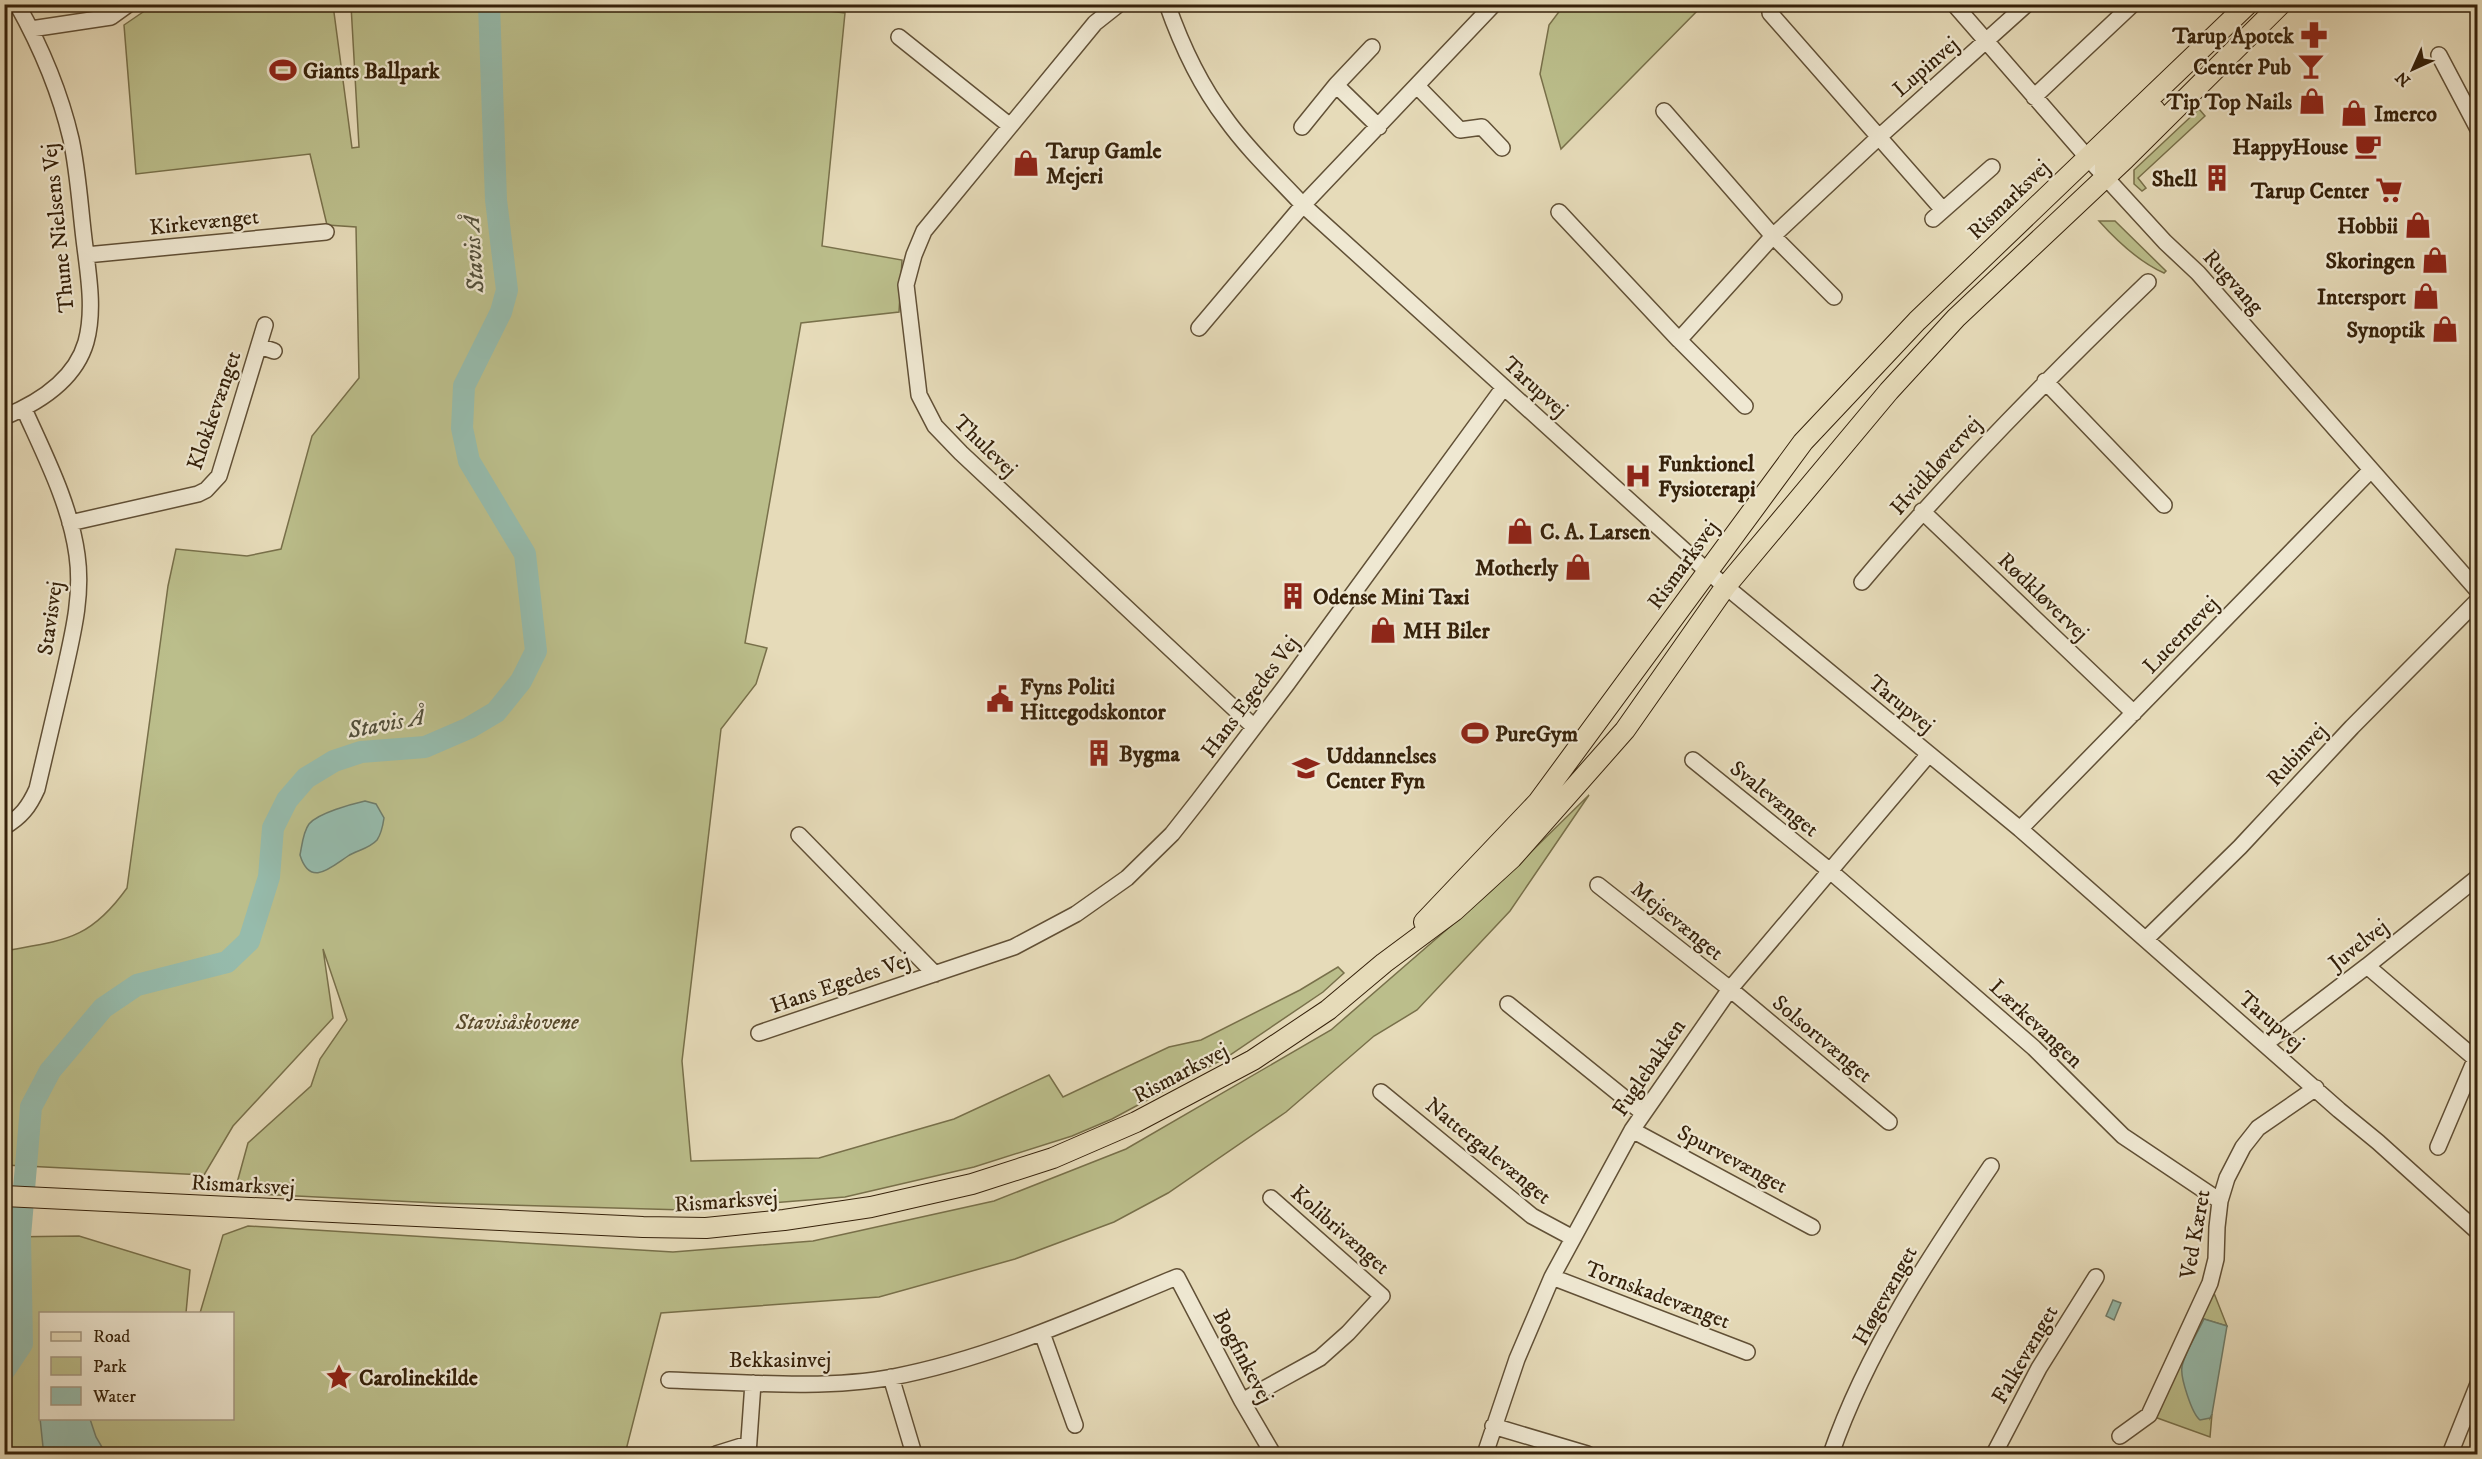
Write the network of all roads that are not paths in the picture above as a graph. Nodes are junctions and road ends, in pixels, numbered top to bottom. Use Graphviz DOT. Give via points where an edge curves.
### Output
graph roads {
  1 [pos="17,4"];
  2 [pos="129,4"];
  3 [pos="1119,4"];
  4 [pos="1167,4"];
  5 [pos="1494,4"];
  6 [pos="1954,4"];
  7 [pos="2027,4"];
  8 [pos="2133,4"];
  9 [pos="2248,4"];
  10 [pos="2281,4"];
  11 [pos="1770,13"];
  12 [pos="31,29"];
  13 [pos="899,37"];
  14 [pos="2210,40"];
  15 [pos="1986,42"];
  16 [pos="1372,47"];
  17 [pos="2439,55"];
  18 [pos="1336,85"];
  19 [pos="1417,86"];
  20 [pos="2034,97"];
  21 [pos="1664,111"];
  22 [pos="1009,125"];
  23 [pos="1302,127"];
  24 [pos="1378,127"];
  25 [pos="2478,129"];
  26 [pos="1879,137"];
  27 [pos="1502,148"];
  28 [pos="2087,157"];
  29 [pos="1992,167"];
  30 [pos="2107,177"];
  31 [pos="1303,204"];
  32 [pos="1559,212"];
  33 [pos="326,232"];
  34 [pos="1773,236"];
  35 [pos="86,255"];
  36 [pos="2012,264"];
  37 [pos="2148,282"];
  38 [pos="1834,297"];
  39 [pos="265,325"];
  40 [pos="1199,328"];
  41 [pos="1679,340"];
  42 [pos="259,346"];
  43 [pos="274,351"];
  44 [pos="2045,381"];
  45 [pos="1504,387"];
  46 [pos="1745,406"];
  47 [pos="24,409"];
  48 [pos="4,417"];
  49 [pos="2371,470"];
  50 [pos="2164,505"];
  51 [pos="1922,511"];
  52 [pos="70,523"];
  53 [pos="1707,571"];
  54 [pos="1862,582"];
  55 [pos="1726,586"];
  56 [pos="2478,591"];
  57 [pos="2478,600"];
  58 [pos="2134,713"];
  59 [pos="1254,727"];
  60 [pos="1929,754"];
  61 [pos="1693,760"];
  62 [pos="4,827"];
  63 [pos="2020,829"];
  64 [pos="799,835"];
  65 [pos="1829,870"];
  66 [pos="2478,878"];
  67 [pos="1599,885"];
  68 [pos="2146,939"];
  69 [pos="1384,963"];
  70 [pos="2367,966"];
  71 [pos="935,974"];
  72 [pos="1730,989"];
  73 [pos="1508,1004"];
  74 [pos="759,1033"];
  75 [pos="2265,1044"];
  76 [pos="2476,1058"];
  77 [pos="2316,1088"];
  78 [pos="1381,1092"];
  79 [pos="1643,1113"];
  80 [pos="1889,1122"];
  81 [pos="1632,1130"];
  82 [pos="2439,1147"];
  83 [pos="1991,1166"];
  84 [pos="5,1195"];
  85 [pos="1271,1198"];
  86 [pos="2220,1201"];
  87 [pos="1812,1227"];
  88 [pos="2478,1232"];
  89 [pos="1573,1238"];
  90 [pos="1177,1277"];
  91 [pos="1552,1277"];
  92 [pos="2096,1277"];
  93 [pos="1042,1333"];
  94 [pos="1747,1352"];
  95 [pos="891,1377"];
  96 [pos="669,1380"];
  97 [pos="753,1383"];
  98 [pos="2478,1384"];
  99 [pos="1242,1401"];
  100 [pos="2472,1415"];
  101 [pos="1075,1425"];
  102 [pos="1493,1426"];
  103 [pos="2120,1436"];
  104 [pos="748,1449"];
  105 [pos="1560,1450"];
  106 [pos="716,1455"];
  107 [pos="914,1455"];
  108 [pos="1273,1455"];
  109 [pos="1485,1455"];
  110 [pos="1587,1455"];
  111 [pos="1831,1455"];
  112 [pos="1994,1455"];
  113 [pos="2450,1455"];
  1 -- 12 [label="street, Thune Nielsens Vej"];
  2 -- 12 [label="street" via="111,17"];
  3 -- 22 [label="street, Thulevej" via="1095,23"];
  4 -- 31 [label="street, Tarupvej" via="1177,33 1225,119"];
  5 -- 19 [label="street"];
  6 -- 15 [label="street, Rugvang"];
  7 -- 15 [label="street, Lupinvej"];
  8 -- 20 [label="street"];
  9 -- 14 [label="main road, Rismarksvej"];
  10 -- 30 [label="main road, Rismarksvej"];
  11 -- 26 [label="street"];
  12 -- 35 [label="street, Thune Nielsens Vej" via="58,91 72,141"];
  13 -- 22 [label="street"];
  14 -- 28 [label="main road, Rismarksvej"];
  14 -- 30 [label="main road, Rismarksvej" via="2175,88 2105,161"];
  15 -- 20 [label="street, Rugvang"];
  15 -- 26 [label="street, Lupinvej"];
  16 -- 18 [label="street"];
  17 -- 25 [label="street"];
  18 -- 23 [label="street"];
  18 -- 24 [label="street"];
  19 -- 24 [label="street"];
  19 -- 27 [label="street" via="1460,130 1482,127"];
  20 -- 28 [label="street, Rugvang"];
  21 -- 34 [label="street"];
  22 -- 59 [label="street, Thulevej" via="924,231 914,255 906,285 920,395 935,426 961,453"];
  24 -- 31 [label="street"];
  26 -- 29 [label="street" via="1938,214"];
  26 -- 34 [label="street, Lupinvej"];
  28 -- 30 [label="street, Rugvang"];
  28 -- 36 [label="main road, Rismarksvej" via="2091,165 2089,174 2031,233"];
  28 -- 53 [label="main road, Rismarksvej" via="1917,321 1803,442"];
  30 -- 36 [label="main road, Rismarksvej"];
  30 -- 49 [label="street, Rugvang" via="2198,273"];
  31 -- 40 [label="street"];
  31 -- 45 [label="street, Tarupvej"];
  32 -- 41 [label="street"];
  33 -- 35 [label="street, Kirkevænget"];
  34 -- 38 [label="street"];
  34 -- 41 [label="street, Lupinvej"];
  35 -- 47 [label="street, Thune Nielsens Vej" via="92,310 85,344 73,368 52,390"];
  36 -- 55 [label="main road, Rismarksvej" via="1889,391"];
  37 -- 44 [label="street, Hvidkløvervej"];
  39 -- 42 [label="street, Klokkevænget"];
  41 -- 46 [label="street"];
  42 -- 43 [label="street, Klokkevænget"];
  42 -- 52 [label="street, Klokkevænget" via="219,476 212,485 198,494"];
  44 -- 50 [label="street"];
  44 -- 51 [label="street, Hvidkløvervej"];
  45 -- 53 [label="street, Tarupvej"];
  45 -- 59 [label="street, Hans Egedes Vej"];
  47 -- 48 [label="street, Thune Nielsens Vej"];
  47 -- 52 [label="street, Stavisvej"];
  49 -- 56 [label="street, Rugvang"];
  49 -- 58 [label="street, Lucernevej"];
  51 -- 54 [label="street, Hvidkløvervej"];
  51 -- 58 [label="street, Rødkløvervej"];
  52 -- 62 [label="street, Stavisvej" via="78,567 76,620 37,789 30,806"];
  53 -- 55 [label="street, Tarupvej"];
  53 -- 69 [label="main road, Rismarksvej" via="1538,802"];
  55 -- 60 [label="street, Tarupvej"];
  55 -- 69 [label="main road, Rismarksvej" via="1625,730 1512,858 1454,911"];
  57 -- 68 [label="street, Rubinvej"];
  58 -- 63 [label="street, Lucernevej"];
  59 -- 71 [label="street, Hans Egedes Vej" via="1172,834 1127,878 1076,914 1014,947"];
  60 -- 63 [label="street, Tarupvej"];
  60 -- 65 [label="street, Fuglebakken"];
  61 -- 65 [label="street, Svalevænget"];
  63 -- 68 [label="street, Tarupvej"];
  64 -- 71 [label="street, Hans Egedes Vej"];
  65 -- 72 [label="street, Fuglebakken"];
  65 -- 86 [label="street, Lærkevangen" via="2034,1048 2124,1136"];
  66 -- 70 [label="street, Juvelvej"];
  67 -- 72 [label="street, Mejsevænget"];
  68 -- 75 [label="street, Tarupvej"];
  69 -- 84 [label="main road, Rismarksvej" via="1328,1010 1253,1060 1136,1122 1023,1168 871,1207 784,1221 632,1227"];
  70 -- 75 [label="street, Juvelvej"];
  70 -- 76 [label="street"];
  71 -- 74 [label="street, Hans Egedes Vej"];
  72 -- 79 [label="street, Fuglebakken"];
  72 -- 80 [label="street, Solsortvænget"];
  73 -- 79 [label="street"];
  75 -- 77 [label="street, Tarupvej"];
  76 -- 82 [label="street"];
  77 -- 86 [label="street, Ved Kæret" via="2258,1128 2243,1147"];
  77 -- 88 [label="street, Tarupvej"];
  78 -- 89 [label="street, Nattergalevænget" via="1532,1216"];
  79 -- 81 [label="street, Fuglebakken"];
  81 -- 87 [label="street, Spurvevænget"];
  81 -- 89 [label="street, Fuglebakken"];
  83 -- 111 [label="street, Høgevænget" via="1895,1317"];
  85 -- 99 [label="street, Kolibrivænget" via="1382,1296 1320,1358"];
  86 -- 103 [label="street, Ved Kæret" via="2216,1259 2210,1283 2149,1414"];
  89 -- 91 [label="street, Fuglebakken"];
  90 -- 93 [label="street, Bekkasinvej"];
  90 -- 99 [label="street, Bogfinkevej"];
  91 -- 94 [label="street, Tornskadevænget"];
  91 -- 102 [label="street, Fuglebakken"];
  92 -- 112 [label="street, Falkevænget" via="2039,1368"];
  93 -- 95 [label="street, Bekkasinvej"];
  93 -- 101 [label="street"];
  95 -- 97 [label="street, Bekkasinvej" via="825,1383"];
  95 -- 107 [label="street"];
  96 -- 97 [label="street, Bekkasinvej"];
  97 -- 104 [label="street"];
  98 -- 100 [label="street"];
  99 -- 108 [label="street, Bogfinkevej"];
  100 -- 113 [label="street"];
  102 -- 105 [label="street"];
  102 -- 109 [label="street, Fuglebakken"];
  104 -- 106 [label="street"];
  105 -- 110 [label="street"];
}
